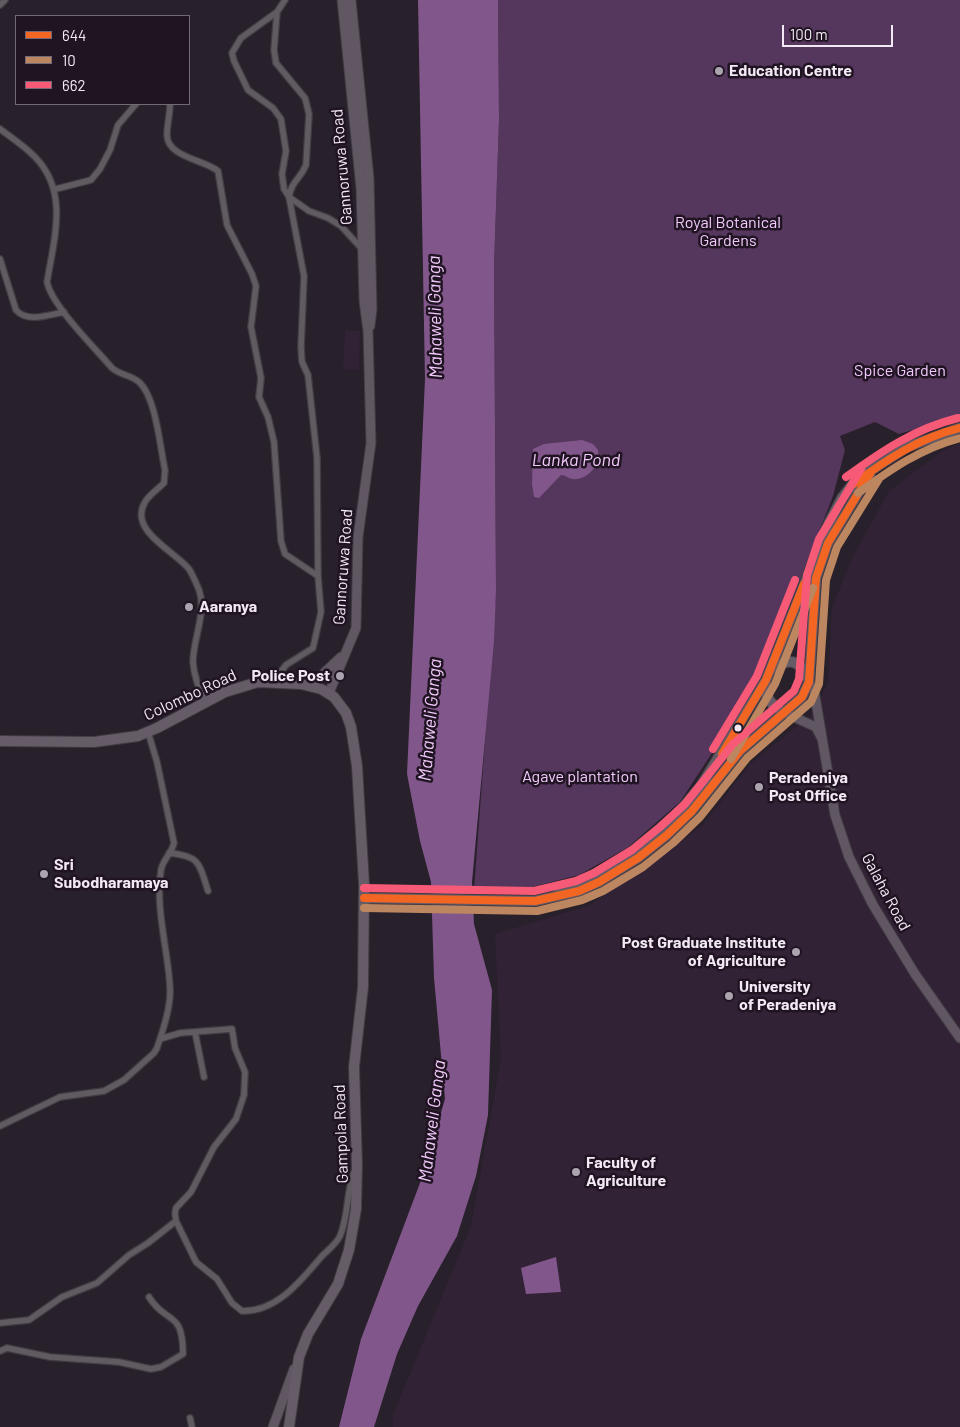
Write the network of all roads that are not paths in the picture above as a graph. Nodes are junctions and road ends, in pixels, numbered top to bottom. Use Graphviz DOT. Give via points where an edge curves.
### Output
graph roads {
  1 [pos="5,0"];
  2 [pos="286,0"];
  3 [pos="342,0"];
  4 [pos="351,0"];
  5 [pos="0,5"];
  6 [pos="277,12"];
  7 [pos="351,55"];
  8 [pos="135,105"];
  9 [pos="170,105"];
  10 [pos="0,129"];
  11 [pos="56,189"];
  12 [pos="289,197"];
  13 [pos="362,249"];
  14 [pos="0,259"];
  15 [pos="64,312"];
  16 [pos="368,331"];
  17 [pos="960,428"];
  18 [pos="870,474"];
  19 [pos="318,576"];
  20 [pos="345,654"];
  21 [pos="769,675"];
  22 [pos="272,682"];
  23 [pos="809,682"];
  24 [pos="310,686"];
  25 [pos="329,693"];
  26 [pos="205,702"];
  27 [pos="785,713"];
  28 [pos="148,732"];
  29 [pos="0,741"];
  30 [pos="825,744"];
  31 [pos="169,853"];
  32 [pos="208,891"];
  33 [pos="364,898"];
  34 [pos="489,899"];
  35 [pos="195,1032"];
  36 [pos="960,1038"];
  37 [pos="160,1039"];
  38 [pos="204,1077"];
  39 [pos="0,1126"];
  40 [pos="357,1165"];
  41 [pos="176,1221"];
  42 [pos="149,1297"];
  43 [pos="0,1323"];
  44 [pos="0,1351"];
  45 [pos="299,1357"];
  46 [pos="190,1418"];
  47 [pos="192,1427"];
  48 [pos="273,1427"];
  49 [pos="289,1427"];
  1 -- 5 [label="street"];
  2 -- 6 [label="street"];
  3 -- 7 [label="main road, Gannoruwa Road"];
  4 -- 7 [label="main road, Gannoruwa Road"];
  6 -- 12 [label="street" via="276,63 305,98 309,114 306,165 291,185"];
  6 -- 12 [label="street" via="241,38 232,53 248,90 273,108 281,119 286,151 283,181"];
  7 -- 13 [label="main road, Gannoruwa Road"];
  7 -- 16 [label="main road, Gannoruwa Road" via="368,178 372,310"];
  8 -- 11 [label="street" via="118,125 110,150 91,180"];
  9 -- 19 [label="street" via="167,136 170,145 185,157 210,164 218,171 227,225 256,286 251,326 261,378 259,397 274,442 281,541 285,554"];
  10 -- 11 [label="street" via="36,158"];
  11 -- 15 [label="street" via="57,212 47,282 48,289"];
  12 -- 13 [label="street" via="341,226"];
  12 -- 19 [label="street" via="304,276 301,347 302,362 308,376 317,458"];
  13 -- 16 [label="main road, Gannoruwa Road"];
  14 -- 15 [label="street" via="20,314 45,316"];
  15 -- 26 [label="street" via="119,375 138,381 149,394 165,470 164,483 146,500 142,519 150,536 190,570 200,592 200,619 193,663 196,684"];
  16 -- 20 [label="main road, Gannoruwa Road" via="371,443 358,537 356,628"];
  17 -- 18 [label="highway" via="907,447"];
  18 -- 21 [label="highway" via="856,480 842,498"];
  18 -- 23 [label="highway" via="828,543 816,578"];
  19 -- 22 [label="street" via="321,612 313,648 286,665"];
  20 -- 24 [label="main road, Gannoruwa Road"];
  20 -- 25 [label="main road, Gannoruwa Road"];
  21 -- 23 [label="highway" via="788,661 803,667"];
  21 -- 27 [label="highway" via="765,694 769,703"];
  21 -- 34 [label="highway" via="701,786 654,836 610,867 578,884 533,895"];
  22 -- 24 [label="highway, Colombo Road"];
  22 -- 26 [label="highway, Colombo Road" via="241,686"];
  23 -- 27 [label="highway" via="802,697"];
  23 -- 30 [label="main road, Galaha Road" via="814,690"];
  24 -- 25 [label="highway, Colombo Road"];
  25 -- 33 [label="highway, Colombo Road" via="346,713 354,742"];
  26 -- 28 [label="highway, Colombo Road"];
  27 -- 30 [label="main road, Galaha Road" via="816,727"];
  27 -- 34 [label="highway" via="734,756 705,795 667,835 615,873 579,891 535,901"];
  28 -- 29 [label="highway, Colombo Road" via="94,742"];
  28 -- 31 [label="street" via="158,762 174,843"];
  30 -- 36 [label="main road, Galaha Road" via="835,815 849,857 873,905 915,974"];
  31 -- 32 [label="street" via="194,859 202,871"];
  31 -- 37 [label="street" via="161,870 160,895 170,988"];
  33 -- 34 [label="highway"];
  33 -- 40 [label="highway, Gampola Road" via="363,987 354,1067"];
  35 -- 37 [label="street"];
  35 -- 38 [label="street"];
  35 -- 41 [label="street" via="232,1029 235,1048 245,1072 244,1095 236,1120 214,1147 191,1192 176,1208"];
  37 -- 39 [label="street" via="154,1053 124,1080 104,1091 60,1097"];
  40 -- 41 [label="street" via="350,1183 340,1237 290,1292 269,1305 248,1311 232,1303 217,1279 196,1262"];
  40 -- 45 [label="highway, Gampola Road" via="356,1209 349,1250 338,1284 308,1334"];
  41 -- 43 [label="street" via="129,1255 98,1283 62,1297 29,1320"];
  42 -- 44 [label="street" via="153,1304 175,1320 183,1335 183,1354 161,1367 151,1369 119,1362 50,1357 7,1348"];
  45 -- 48 [label="main road"];
  45 -- 49 [label="highway, Gampola Road"];
  46 -- 47 [label="street"];
}
